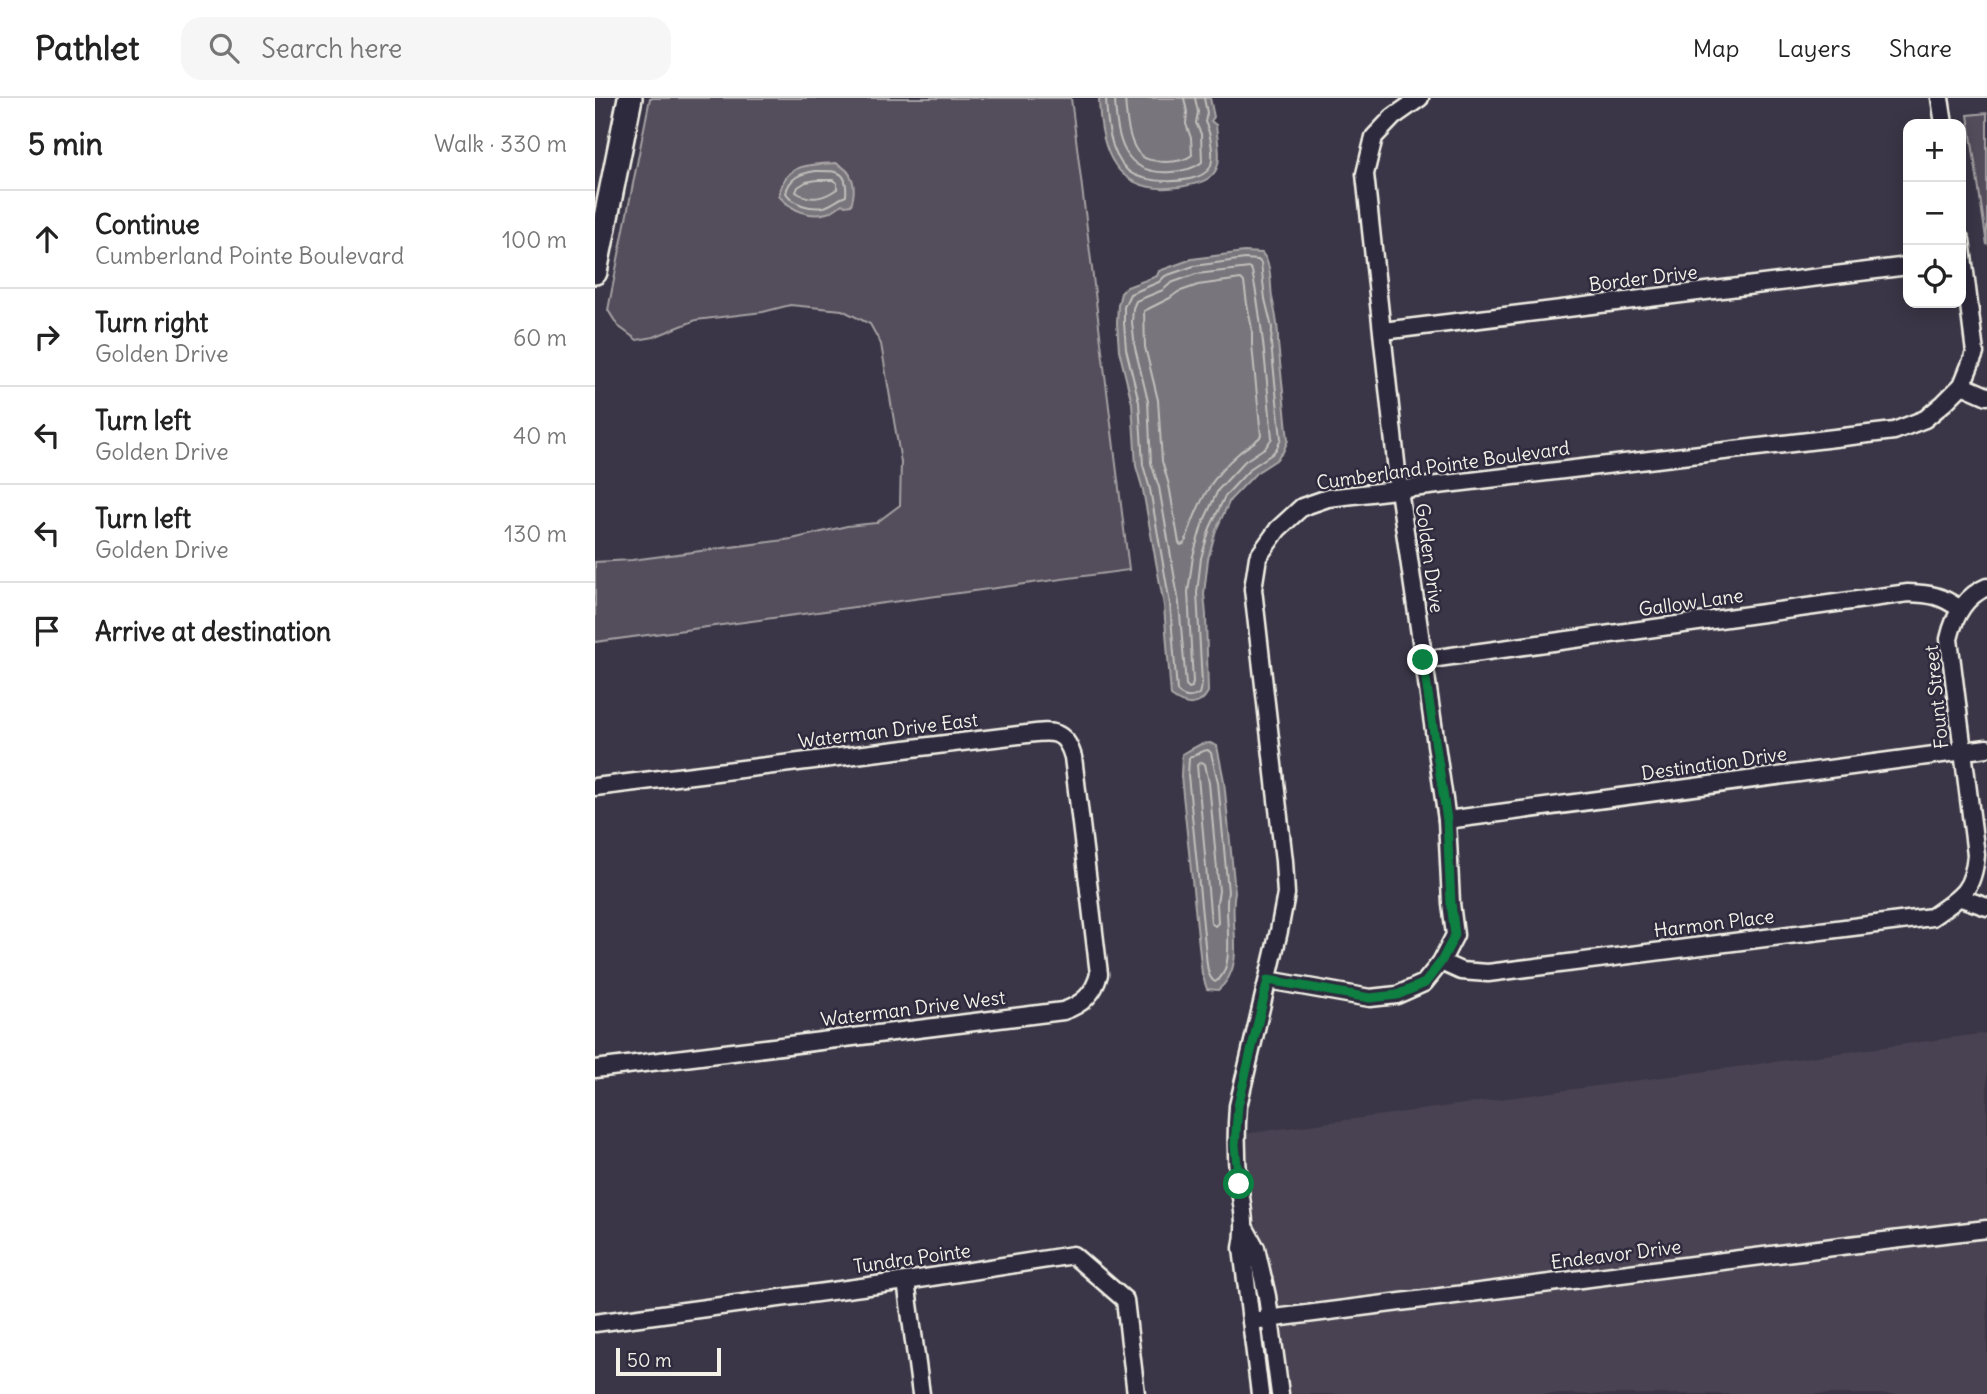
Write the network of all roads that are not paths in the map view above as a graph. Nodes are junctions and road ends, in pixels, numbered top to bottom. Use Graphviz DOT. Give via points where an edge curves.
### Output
graph roads {
  1 [pos="630,98"];
  2 [pos="1420,98"];
  3 [pos="1940,98"];
  4 [pos="1943,119"];
  5 [pos="1903,267"];
  6 [pos="595,272"];
  7 [pos="1966,288"];
  8 [pos="1383,331"];
  9 [pos="1962,386"];
  10 [pos="1987,397"];
  11 [pos="1399,490"];
  12 [pos="1987,587"];
  13 [pos="1960,609"];
  14 [pos="1423,660"];
  15 [pos="1987,748"];
  16 [pos="1963,752"];
  17 [pos="595,787"];
  18 [pos="1447,820"];
  19 [pos="1085,856"];
  20 [pos="1961,898"];
  21 [pos="1987,907"];
  22 [pos="1441,962"];
  23 [pos="1268,980"];
  24 [pos="595,1069"];
  25 [pos="1987,1229"];
  26 [pos="1246,1230"];
  27 [pos="906,1281"];
  28 [pos="1270,1319"];
  29 [pos="1251,1321"];
  30 [pos="595,1323"];
  31 [pos="921,1394"];
  32 [pos="1136,1394"];
  33 [pos="1259,1394"];
  34 [pos="1279,1394"];
  1 -- 6 [label="main road"];
  2 -- 8 [label="street, Golden Drive" via="1374,136 1366,174"];
  3 -- 4 [label="street"];
  5 -- 8 [label="street, Border Drive"];
  7 -- 9 [label="street, Cumberland Pointe Boulevard" via="1975,353"];
  8 -- 11 [label="street, Golden Drive"];
  9 -- 10 [label="street"];
  9 -- 11 [label="street, Cumberland Pointe Boulevard" via="1925,419 1894,430"];
  11 -- 14 [label="street, Golden Drive"];
  11 -- 23 [label="street, Cumberland Pointe Boulevard" via="1328,498 1303,507 1278,529 1258,557 1253,589 1286,894"];
  12 -- 13 [label="street"];
  13 -- 14 [label="street, Gallow Lane" via="1933,594 1908,593"];
  13 -- 16 [label="street, Fount Street" via="1948,639"];
  14 -- 18 [label="street, Golden Drive"];
  15 -- 16 [label="street, Destination Drive"];
  16 -- 18 [label="street, Destination Drive"];
  16 -- 20 [label="street, Fount Street" via="1976,855 1972,878"];
  17 -- 19 [label="street, Waterman Drive East" via="1049,732 1065,740 1073,757"];
  18 -- 22 [label="street, Golden Drive" via="1455,935"];
  19 -- 24 [label="street, Waterman Drive West" via="1099,974 1092,993 1075,1007"];
  20 -- 21 [label="street"];
  20 -- 22 [label="street, Harmon Place" via="1933,917 1501,971 1461,971"];
  22 -- 23 [label="street, Golden Drive" via="1425,983 1397,995 1370,998"];
  23 -- 26 [label="street, Cumberland Pointe Boulevard" via="1236,1128"];
  25 -- 28 [label="street, Endeavor Drive"];
  26 -- 28 [label="street, Cumberland Pointe Boulevard" via="1257,1248"];
  26 -- 29 [label="street, Cumberland Pointe Boulevard" via="1242,1248"];
  27 -- 30 [label="street, Tundra Pointe"];
  27 -- 31 [label="street"];
  27 -- 32 [label="street, Tundra Pointe" via="1073,1255 1125,1300"];
  28 -- 29 [label="street, Endeavor Drive"];
  28 -- 34 [label="street, Cumberland Pointe Boulevard"];
  29 -- 33 [label="street, Cumberland Pointe Boulevard"];
}
